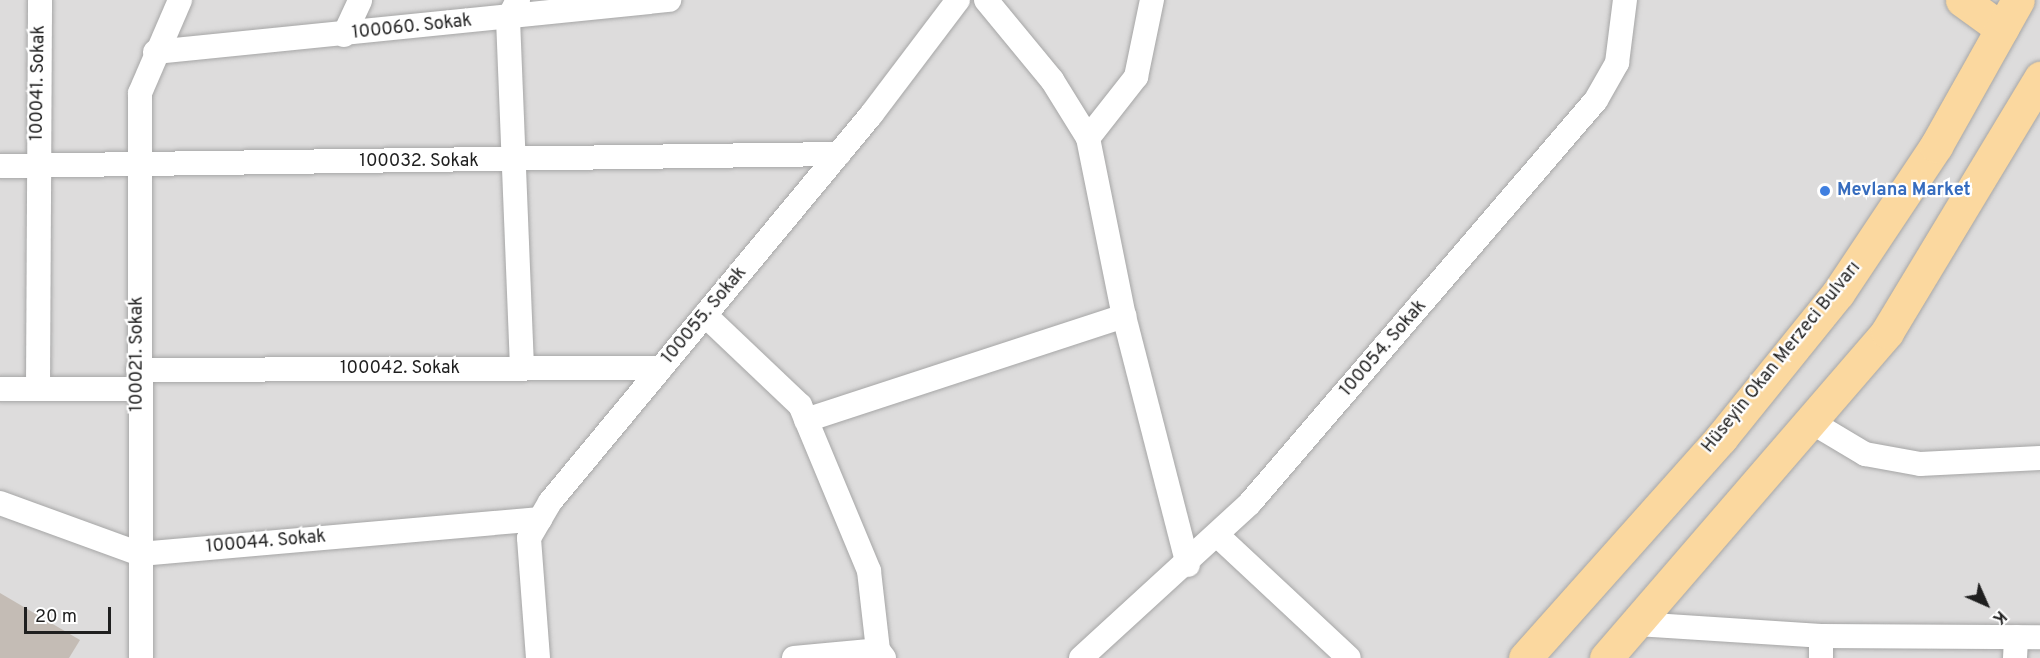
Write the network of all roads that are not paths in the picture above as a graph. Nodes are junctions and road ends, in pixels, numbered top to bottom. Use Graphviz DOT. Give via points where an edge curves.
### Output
graph roads {
  1 [pos="40,0"];
  2 [pos="180,0"];
  3 [pos="360,0"];
  4 [pos="669,0"];
  5 [pos="958,0"];
  6 [pos="986,0"];
  7 [pos="1152,0"];
  8 [pos="1625,0"];
  9 [pos="1962,0"];
  10 [pos="2018,0"];
  11 [pos="513,9"];
  12 [pos="2002,29"];
  13 [pos="344,35"];
  14 [pos="155,52"];
  15 [pos="2040,78"];
  16 [pos="1088,138"];
  17 [pos="839,153"];
  18 [pos="138,161"];
  19 [pos="516,162"];
  20 [pos="39,165"];
  21 [pos="0,166"];
  22 [pos="705,315"];
  23 [pos="1124,316"];
  24 [pos="661,368"];
  25 [pos="522,369"];
  26 [pos="138,380"];
  27 [pos="0,389"];
  28 [pos="38,389"];
  29 [pos="806,420"];
  30 [pos="1813,423"];
  31 [pos="2040,458"];
  32 [pos="0,503"];
  33 [pos="540,519"];
  34 [pos="1217,536"];
  35 [pos="140,554"];
  36 [pos="1188,565"];
  37 [pos="1637,624"];
  38 [pos="2040,637"];
  39 [pos="1821,647"];
  40 [pos="2015,647"];
  41 [pos="881,654"];
  42 [pos="141,658"];
  43 [pos="538,658"];
  44 [pos="794,658"];
  45 [pos="1082,658"];
  46 [pos="1349,658"];
  47 [pos="1525,658"];
  48 [pos="1606,658"];
  1 -- 20 [label="street, 100041. Sokak"];
  2 -- 14 [label="street, 100021. Sokak"];
  3 -- 13 [label="street"];
  4 -- 11 [label="street, 100060. Sokak"];
  5 -- 17 [label="street, 100055. Sokak"];
  6 -- 16 [label="street" via="1052,80"];
  7 -- 16 [label="street" via="1136,77"];
  8 -- 34 [label="street, 100054. Sokak" via="1617,63 1596,100"];
  9 -- 12 [label="main road"];
  10 -- 12 [label="main road, Hüseyin Okan Merzeci Bulvarı"];
  11 -- 13 [label="street, 100060. Sokak"];
  11 -- 19 [label="street"];
  12 -- 47 [label="main road, Hüseyin Okan Merzeci Bulvarı" via="1936,146 1838,293 1721,438"];
  13 -- 14 [label="street, 100060. Sokak"];
  14 -- 18 [label="street, 100021. Sokak" via="140,93"];
  15 -- 30 [label="main road" via="1887,332"];
  16 -- 23 [label="street"];
  17 -- 19 [label="street, 100032. Sokak"];
  17 -- 22 [label="street, 100055. Sokak"];
  18 -- 19 [label="street, 100032. Sokak"];
  18 -- 20 [label="street, 100032. Sokak"];
  18 -- 26 [label="street, 100021. Sokak"];
  19 -- 25 [label="street"];
  20 -- 21 [label="street, 100032. Sokak"];
  20 -- 28 [label="street, 100041. Sokak"];
  22 -- 24 [label="street, 100055. Sokak"];
  22 -- 29 [label="street" via="801,405"];
  23 -- 29 [label="street"];
  23 -- 36 [label="street"];
  24 -- 25 [label="street, 100042. Sokak"];
  24 -- 33 [label="street, 100055. Sokak"];
  25 -- 26 [label="street, 100042. Sokak"];
  26 -- 28 [label="street, 100042. Sokak"];
  26 -- 35 [label="street, 100021. Sokak"];
  27 -- 28 [label="street, 100042. Sokak"];
  29 -- 41 [label="street" via="869,571"];
  30 -- 31 [label="street" via="1865,454 1920,464"];
  30 -- 37 [label="main road"];
  32 -- 35 [label="street, 100044. Sokak"];
  33 -- 35 [label="street, 100044. Sokak"];
  33 -- 43 [label="street, 100055. Sokak" via="529,538"];
  34 -- 36 [label="street, 100054. Sokak"];
  34 -- 46 [label="street"];
  35 -- 42 [label="street, 100021. Sokak"];
  36 -- 45 [label="street, 100054. Sokak"];
  37 -- 39 [label="street"];
  37 -- 48 [label="main road"];
  38 -- 40 [label="street"];
  39 -- 40 [label="street"];
  41 -- 44 [label="street"];
}
